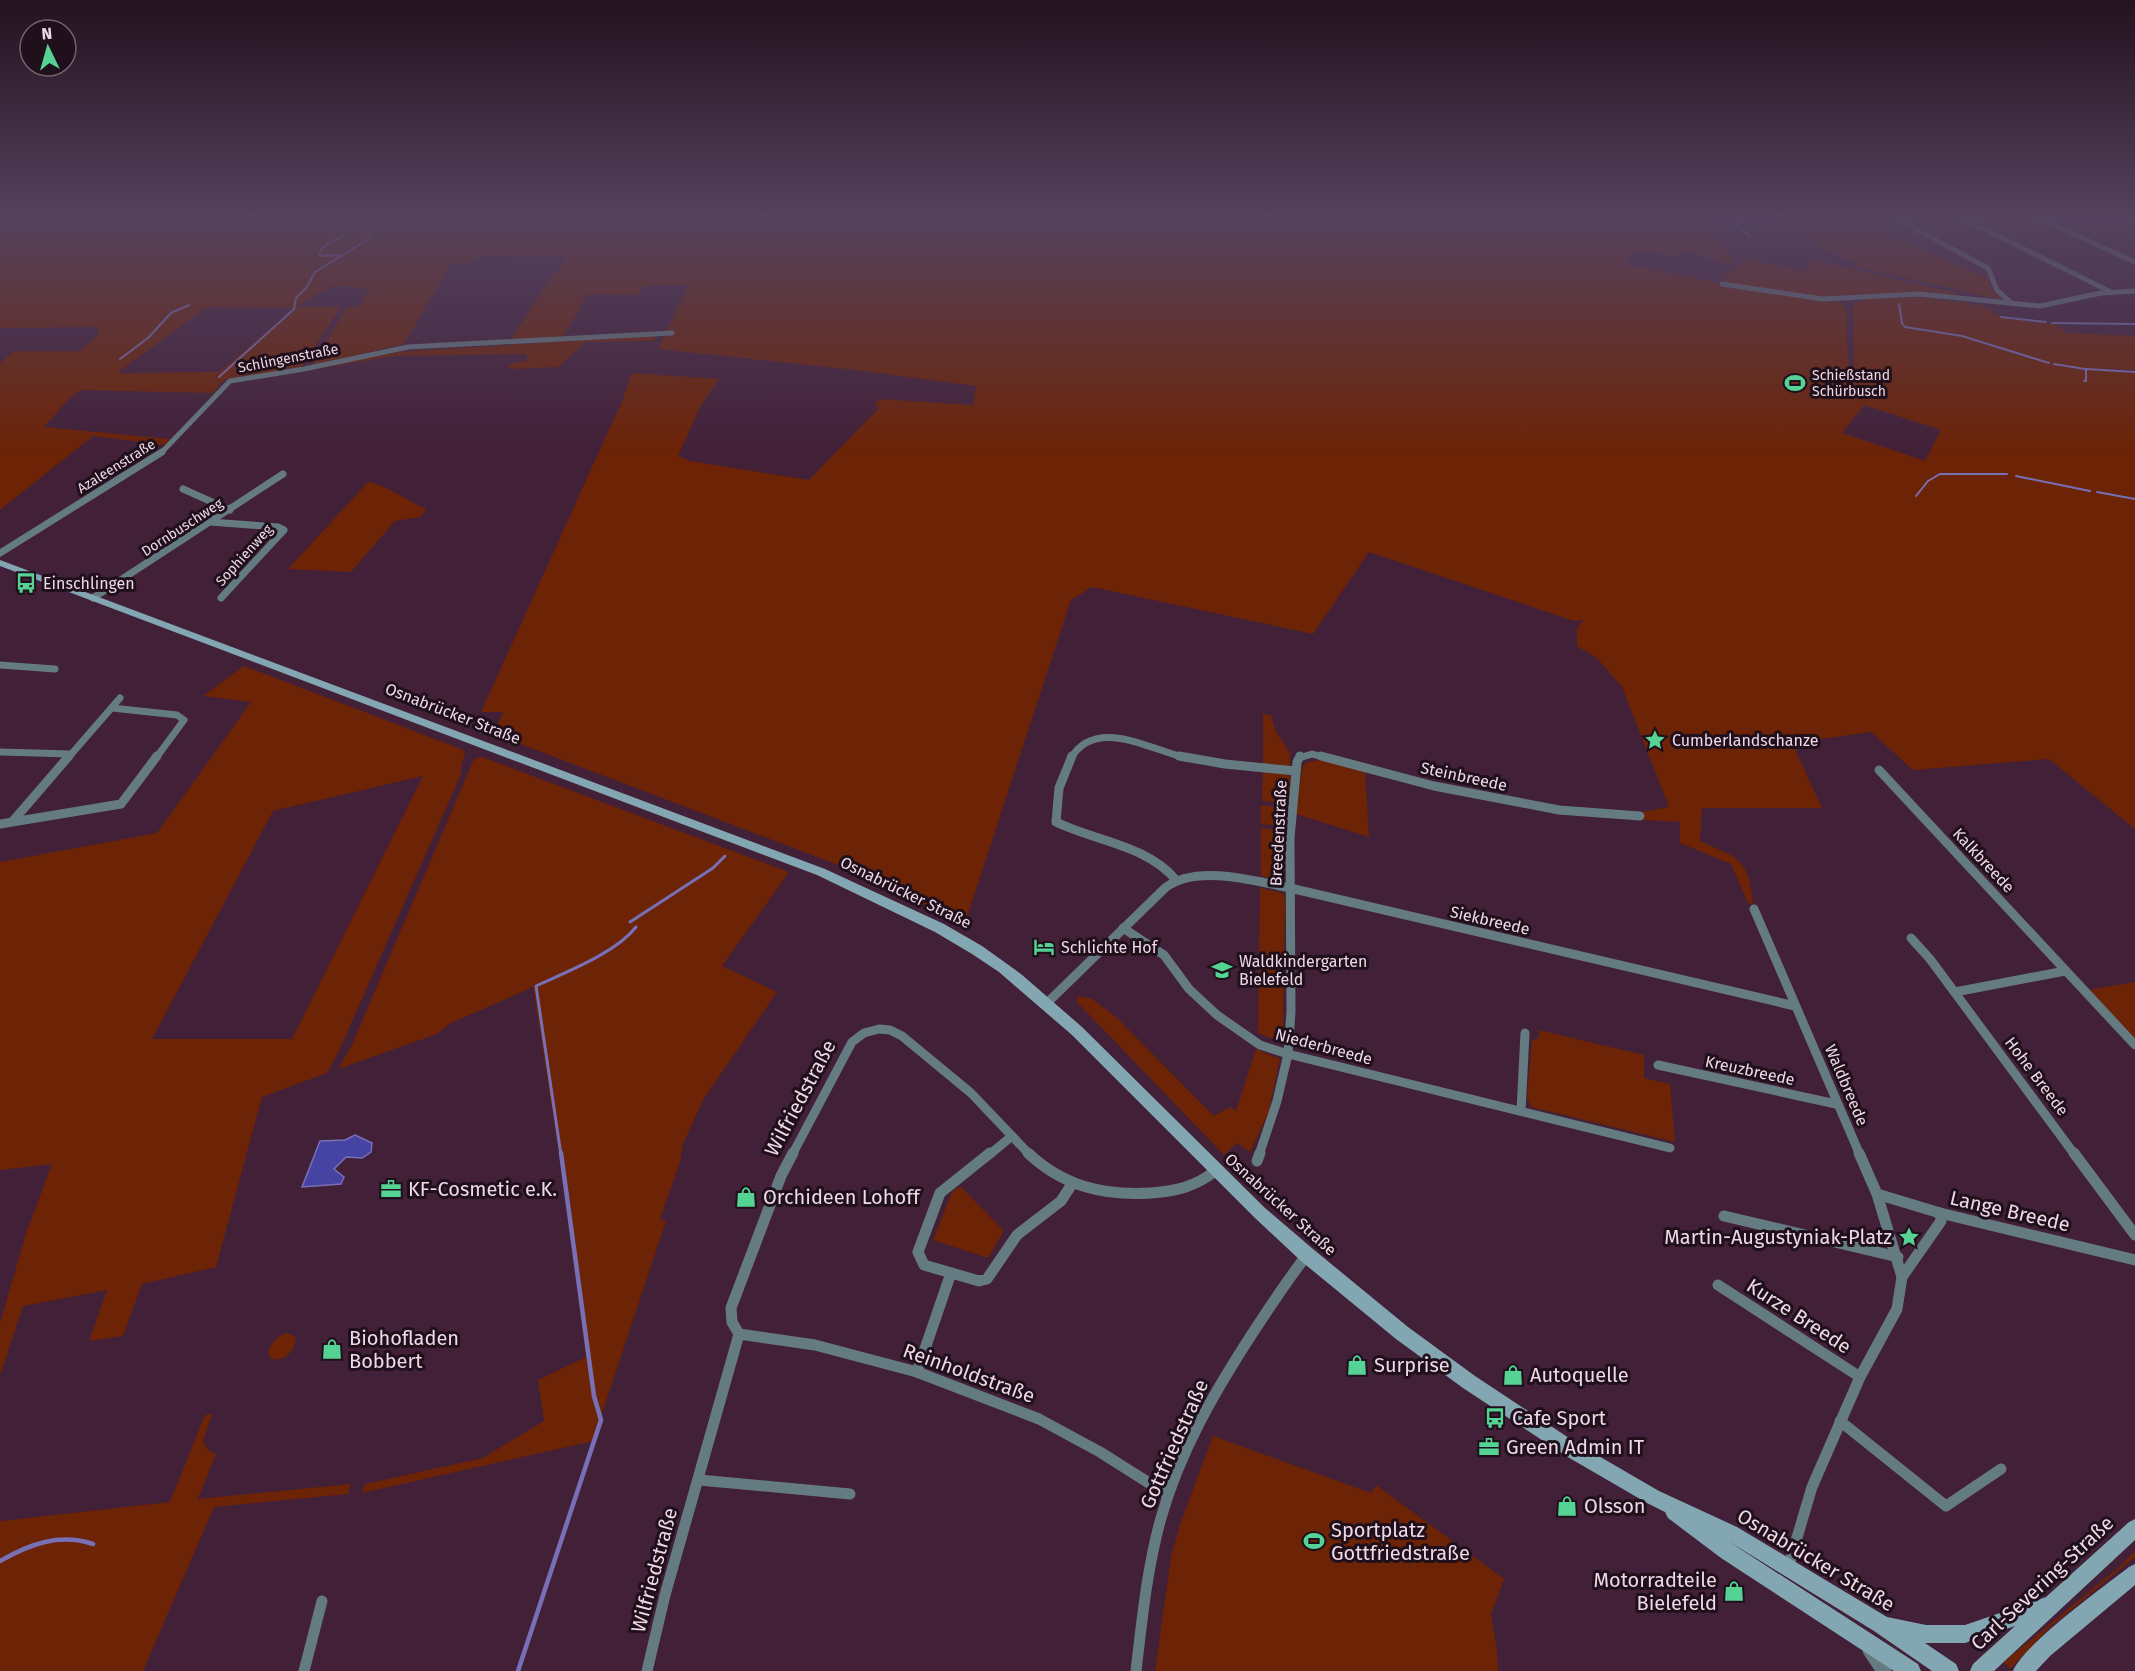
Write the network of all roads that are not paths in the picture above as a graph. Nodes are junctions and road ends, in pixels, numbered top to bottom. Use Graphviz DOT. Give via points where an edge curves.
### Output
graph roads {
  1 [pos="1808,297"];
  2 [pos="1862,297"];
  3 [pos="1949,297"];
  4 [pos="2005,297"];
  5 [pos="2087,297"];
  6 [pos="2011,303"];
  7 [pos="672,333"];
  8 [pos="230,381"];
  9 [pos="283,474"];
  10 [pos="183,489"];
  11 [pos="230,510"];
  12 [pos="210,522"];
  13 [pos="0,553"];
  14 [pos="0,562"];
  15 [pos="93,598"];
  16 [pos="221,598"];
  17 [pos="0,665"];
  18 [pos="55,669"];
  19 [pos="120,698"];
  20 [pos="112,708"];
  21 [pos="0,752"];
  22 [pos="71,754"];
  23 [pos="1879,770"];
  24 [pos="1296,771"];
  25 [pos="1640,816"];
  26 [pos="13,822"];
  27 [pos="0,824"];
  28 [pos="1176,880"];
  29 [pos="1290,888"];
  30 [pos="1754,909"];
  31 [pos="1123,928"];
  32 [pos="1911,938"];
  33 [pos="2066,971"];
  34 [pos="1955,992"];
  35 [pos="1046,1004"];
  36 [pos="1795,1006"];
  37 [pos="1525,1033"];
  38 [pos="2135,1045"];
  39 [pos="1288,1054"];
  40 [pos="1658,1065"];
  41 [pos="1836,1104"];
  42 [pos="1521,1110"];
  43 [pos="1012,1136"];
  44 [pos="1670,1148"];
  45 [pos="1257,1161"];
  46 [pos="1215,1170"];
  47 [pos="1072,1184"];
  48 [pos="1877,1194"];
  49 [pos="1940,1213"];
  50 [pos="1724,1216"];
  51 [pos="2135,1235"];
  52 [pos="1307,1255"];
  53 [pos="1898,1257"];
  54 [pos="2135,1260"];
  55 [pos="951,1273"];
  56 [pos="1902,1277"];
  57 [pos="1718,1285"];
  58 [pos="739,1334"];
  59 [pos="917,1372"];
  60 [pos="1860,1377"];
  61 [pos="1840,1421"];
  62 [pos="2001,1469"];
  63 [pos="699,1480"];
  64 [pos="850,1494"];
  65 [pos="1168,1495"];
  66 [pos="1653,1497"];
  67 [pos="2135,1528"];
  68 [pos="1788,1568"];
  69 [pos="2135,1573"];
  70 [pos="322,1601"];
  71 [pos="2051,1604"];
  72 [pos="1881,1624"];
  73 [pos="1861,1637"];
  74 [pos="2043,1649"];
  75 [pos="304,1671"];
  76 [pos="647,1671"];
  77 [pos="1136,1671"];
  78 [pos="1884,1671"];
  79 [pos="1911,1671"];
  80 [pos="1949,1671"];
  81 [pos="1980,1671"];
  82 [pos="2023,1671"];
  83 [pos="2036,1671"];
  1 -- 2 [label="street"];
  3 -- 6 [label="street"];
  4 -- 6 [label="street"];
  5 -- 6 [label="street" via="2043,306"];
  7 -- 8 [label="street, Schlingenstraße" via="408,347"];
  8 -- 13 [label="street, Azaleenstraße" via="161,453"];
  9 -- 11 [label="street, Dornbuschweg"];
  10 -- 11 [label="street"];
  11 -- 12 [label="street, Dornbuschweg"];
  12 -- 15 [label="street, Dornbuschweg"];
  12 -- 16 [label="street, Sophienweg" via="284,530"];
  14 -- 15 [label="main road, Osnabrücker Straße"];
  15 -- 35 [label="main road, Osnabrücker Straße" via="821,872 958,939"];
  17 -- 18 [label="street"];
  19 -- 20 [label="street"];
  20 -- 22 [label="street"];
  20 -- 26 [label="street" via="177,715 184,720 121,804"];
  21 -- 22 [label="street"];
  22 -- 26 [label="street"];
  23 -- 33 [label="street, Kalkbreede"];
  24 -- 25 [label="street, Steinbreede" via="1300,756 1312,754 1434,786 1548,808"];
  24 -- 28 [label="street, Breedenstraße" via="1183,757 1113,737 1091,738 1077,747 1058,792 1056,822 1073,832 1154,860 1172,872"];
  24 -- 29 [label="street, Breedenstraße"];
  26 -- 27 [label="street"];
  28 -- 29 [label="street, Siekbreede" via="1204,876"];
  28 -- 31 [label="street"];
  29 -- 36 [label="street, Siekbreede"];
  29 -- 39 [label="street, Breedenstraße"];
  30 -- 36 [label="street, Waldbreede"];
  31 -- 35 [label="street"];
  31 -- 39 [label="street, Niederbreede" via="1164,955 1189,989 1217,1015 1260,1045"];
  32 -- 34 [label="street, Hohe Breede"];
  33 -- 34 [label="street"];
  33 -- 38 [label="street, Kalkbreede"];
  34 -- 51 [label="street, Hohe Breede"];
  35 -- 46 [label="main road, Osnabrücker Straße"];
  36 -- 41 [label="street, Waldbreede"];
  37 -- 42 [label="street"];
  39 -- 42 [label="street, Niederbreede"];
  39 -- 45 [label="street, Breedenstraße" via="1278,1101"];
  40 -- 41 [label="street, Kreuzbreede"];
  41 -- 48 [label="street, Waldbreede"];
  42 -- 44 [label="street, Niederbreede"];
  43 -- 47 [label="street, Wilfriedstraße" via="1047,1168"];
  43 -- 55 [label="street" via="947,1185 935,1202 918,1252 924,1265"];
  43 -- 58 [label="street, Wilfriedstraße" via="969,1091 911,1042 888,1030 862,1034 852,1042 804,1129 773,1196 731,1308 732,1322"];
  46 -- 47 [label="street, Wilfriedstraße" via="1195,1186 1149,1193 1114,1194"];
  46 -- 52 [label="main road, Osnabrücker Straße"];
  47 -- 55 [label="street" via="1061,1201 1017,1234 987,1279 980,1281"];
  48 -- 49 [label="street, Lange Breede"];
  48 -- 53 [label="street, Waldbreede"];
  49 -- 54 [label="street, Lange Breede"];
  49 -- 56 [label="street, Waldbreede" via="1941,1221"];
  50 -- 53 [label="street"];
  52 -- 65 [label="street, Gottfriedstraße" via="1211,1398"];
  52 -- 66 [label="main road, Osnabrücker Straße" via="1469,1382 1572,1450"];
  53 -- 56 [label="street, Waldbreede"];
  55 -- 59 [label="street"];
  56 -- 60 [label="street, Waldbreede" via="1897,1309"];
  57 -- 60 [label="street, Kurze Breede"];
  58 -- 59 [label="street, Reinholdstraße" via="815,1344"];
  58 -- 63 [label="street, Wilfriedstraße"];
  59 -- 65 [label="street, Reinholdstraße" via="1039,1419"];
  60 -- 61 [label="street, Waldbreede"];
  61 -- 62 [label="street" via="1946,1506"];
  61 -- 68 [label="street, Waldbreede" via="1810,1493"];
  63 -- 64 [label="street"];
  63 -- 76 [label="street, Wilfriedstraße"];
  65 -- 77 [label="street, Gottfriedstraße" via="1153,1549"];
  66 -- 68 [label="main road, Osnabrücker Straße" via="1731,1533"];
  66 -- 73 [label="main road, Osnabrücker Straße" via="1727,1552"];
  67 -- 71 [label="main road, Carl-Severing-Straße"];
  68 -- 72 [label="main road, Osnabrücker Straße"];
  69 -- 74 [label="main road"];
  70 -- 75 [label="street"];
  71 -- 72 [label="main road" via="1965,1634 1926,1634"];
  71 -- 81 [label="main road, Carl-Severing-Straße"];
  72 -- 80 [label="main road, Osnabrücker Straße"];
  73 -- 78 [label="street"];
  73 -- 79 [label="main road, Osnabrücker Straße"];
  74 -- 82 [label="main road"];
  74 -- 83 [label="main road"];
}
